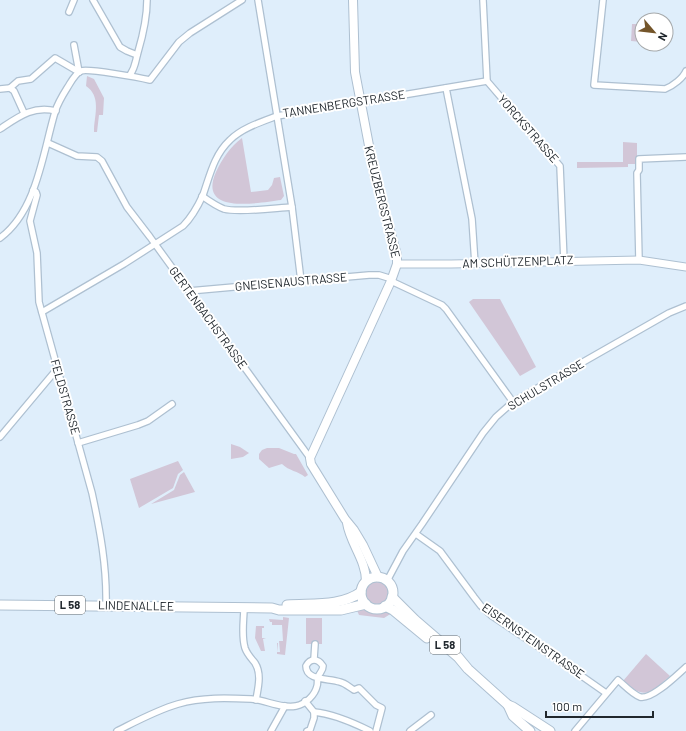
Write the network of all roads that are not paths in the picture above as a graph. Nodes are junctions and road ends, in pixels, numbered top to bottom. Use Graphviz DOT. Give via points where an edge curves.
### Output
graph roads {
  1 [pos="74,0"];
  2 [pos="93,0"];
  3 [pos="147,0"];
  4 [pos="242,0"];
  5 [pos="258,0"];
  6 [pos="353,0"];
  7 [pos="483,0"];
  8 [pos="603,0"];
  9 [pos="70,12"];
  10 [pos="74,45"];
  11 [pos="137,54"];
  12 [pos="686,71"];
  13 [pos="79,72"];
  14 [pos="130,75"];
  15 [pos="487,81"];
  16 [pos="10,88"];
  17 [pos="446,88"];
  18 [pos="0,89"];
  19 [pos="360,101"];
  20 [pos="56,111"];
  21 [pos="24,113"];
  22 [pos="277,116"];
  23 [pos="0,129"];
  24 [pos="48,142"];
  25 [pos="686,157"];
  26 [pos="33,190"];
  27 [pos="202,196"];
  28 [pos="292,207"];
  29 [pos="0,238"];
  30 [pos="154,244"];
  31 [pos="639,260"];
  32 [pos="564,261"];
  33 [pos="397,264"];
  34 [pos="475,264"];
  35 [pos="686,267"];
  36 [pos="391,280"];
  37 [pos="301,281"];
  38 [pos="189,291"];
  39 [pos="686,306"];
  40 [pos="42,312"];
  41 [pos="57,369"];
  42 [pos="513,402"];
  43 [pos="172,404"];
  44 [pos="0,437"];
  45 [pos="78,444"];
  46 [pos="310,458"];
  47 [pos="347,522"];
  48 [pos="416,534"];
  49 [pos="378,577"];
  50 [pos="366,581"];
  51 [pos="387,581"];
  52 [pos="361,592"];
  53 [pos="392,597"];
  54 [pos="366,604"];
  55 [pos="0,605"];
  56 [pos="106,605"];
  57 [pos="386,606"];
  58 [pos="244,607"];
  59 [pos="272,608"];
  60 [pos="315,644"];
  61 [pos="314,659"];
  62 [pos="686,667"];
  63 [pos="468,669"];
  64 [pos="318,677"];
  65 [pos="606,694"];
  66 [pos="256,700"];
  67 [pos="306,702"];
  68 [pos="285,706"];
  69 [pos="509,708"];
  70 [pos="314,712"];
  71 [pos="431,715"];
  72 [pos="117,731"];
  73 [pos="271,731"];
  74 [pos="307,731"];
  75 [pos="370,731"];
  76 [pos="376,731"];
  77 [pos="410,731"];
  78 [pos="530,731"];
  79 [pos="539,731"];
  80 [pos="550,731"];
  81 [pos="575,731"];
  1 -- 9 [label="street"];
  2 -- 11 [label="street" via="120,47"];
  3 -- 11 [label="street" via="144,34"];
  4 -- 14 [label="street" via="190,33 150,80"];
  5 -- 22 [label="street"];
  6 -- 19 [label="main road, KREUZBERGSTRASSE" via="355,72"];
  7 -- 15 [label="street"];
  8 -- 12 [label="street" via="594,85 665,89"];
  10 -- 13 [label="street"];
  11 -- 14 [label="street" via="138,60"];
  13 -- 14 [label="street" via="85,70"];
  13 -- 16 [label="street" via="55,58 31,79 18,81"];
  13 -- 20 [label="street" via="64,93"];
  15 -- 17 [label="street, TANNENBERGSTRASSE"];
  15 -- 32 [label="street, YORCKSTRASSE" via="560,166"];
  16 -- 18 [label="street"];
  16 -- 21 [label="street" via="14,91"];
  17 -- 19 [label="street, TANNENBERGSTRASSE"];
  17 -- 34 [label="street" via="472,219"];
  19 -- 22 [label="street, TANNENBERGSTRASSE"];
  19 -- 33 [label="main road, KREUZBERGSTRASSE" via="375,177"];
  20 -- 21 [label="street" via="37,109"];
  20 -- 24 [label="street"];
  21 -- 23 [label="street"];
  22 -- 27 [label="street, TANNENBERGSTRASSE" via="244,130 230,140 212,166"];
  22 -- 28 [label="street"];
  24 -- 26 [label="street"];
  24 -- 30 [label="street, GERTENBACHSTRASSE" via="77,156 97,157 102,161 127,207"];
  25 -- 31 [label="street" via="639,159"];
  26 -- 29 [label="street" via="19,216"];
  26 -- 40 [label="street, FELDSTRASSE" via="37,195 30,221 37,253 39,302"];
  27 -- 28 [label="street" via="226,209"];
  27 -- 30 [label="street, TANNENBERGSTRASSE" via="183,226"];
  28 -- 37 [label="street"];
  30 -- 38 [label="street, GERTENBACHSTRASSE"];
  30 -- 40 [label="street, TANNENBERGSTRASSE"];
  31 -- 32 [label="street, AM SCHÜTZENPLATZ"];
  31 -- 35 [label="street, AM SCHÜTZENPLATZ"];
  32 -- 34 [label="street, AM SCHÜTZENPLATZ"];
  33 -- 34 [label="street, AM SCHÜTZENPLATZ"];
  33 -- 36 [label="main road, KREUZBERGSTRASSE"];
  36 -- 37 [label="street, GNEISENAUSTRASSE" via="379,275 369,275"];
  36 -- 42 [label="street, GNEISENAUSTRASSE" via="446,309"];
  36 -- 46 [label="main road, KREUZBERGSTRASSE"];
  37 -- 38 [label="street, GNEISENAUSTRASSE"];
  38 -- 46 [label="street, GERTENBACHSTRASSE"];
  39 -- 42 [label="street, SCHULSTRASSE"];
  40 -- 41 [label="street, FELDSTRASSE"];
  41 -- 44 [label="street"];
  41 -- 45 [label="street, FELDSTRASSE"];
  42 -- 48 [label="street, SCHULSTRASSE" via="483,433"];
  43 -- 45 [label="street" via="150,420"];
  45 -- 56 [label="street, FELDSTRASSE" via="100,532"];
  46 -- 47 [label="main road, GERTENBACHSTRASSE" via="311,464"];
  47 -- 49 [label="main road, GERTENBACHSTRASSE" via="363,545"];
  47 -- 50 [label="main road, GERTENBACHSTRASSE"];
  48 -- 51 [label="street, SCHULSTRASSE" via="398,557"];
  48 -- 65 [label="street, EISERNSTEINSTRASSE" via="440,551 481,606 492,616"];
  49 -- 50 [label="main road"];
  49 -- 51 [label="main road"];
  50 -- 52 [label="main road"];
  51 -- 53 [label="main road" via="391,586"];
  52 -- 54 [label="main road"];
  52 -- 59 [label="main road, LINDENALLEE / L 58" via="341,601 280,605"];
  53 -- 57 [label="main road"];
  53 -- 63 [label="main road, L 58"];
  54 -- 57 [label="main road" via="374,608"];
  54 -- 59 [label="main road, LINDENALLEE / L 58" via="334,611"];
  55 -- 56 [label="main road, LINDENALLEE / L 58"];
  56 -- 58 [label="main road, LINDENALLEE / L 58"];
  57 -- 63 [label="main road, L 58"];
  58 -- 59 [label="main road, LINDENALLEE / L 58"];
  58 -- 66 [label="street" via="245,646 247,654 259,672"];
  60 -- 61 [label="street"];
  61 -- 64 [label="street" via="323,666"];
  61 -- 64 [label="street" via="307,663 306,670 310,676"];
  62 -- 65 [label="street" via="647,697 639,696 618,680"];
  63 -- 69 [label="main road, L 58"];
  64 -- 67 [label="street" via="314,694"];
  64 -- 76 [label="street" via="340,682 354,690 360,688 382,708"];
  65 -- 81 [label="street"];
  66 -- 68 [label="street"];
  66 -- 72 [label="street" via="222,698 179,703"];
  67 -- 68 [label="street" via="296,706"];
  67 -- 70 [label="street"];
  68 -- 73 [label="street"];
  69 -- 78 [label="main road" via="513,716"];
  69 -- 79 [label="main road, L 58"];
  69 -- 80 [label="main road, L 58" via="513,707"];
  70 -- 74 [label="street" via="310,730"];
  70 -- 75 [label="street" via="338,717"];
  71 -- 77 [label="street"];
}
